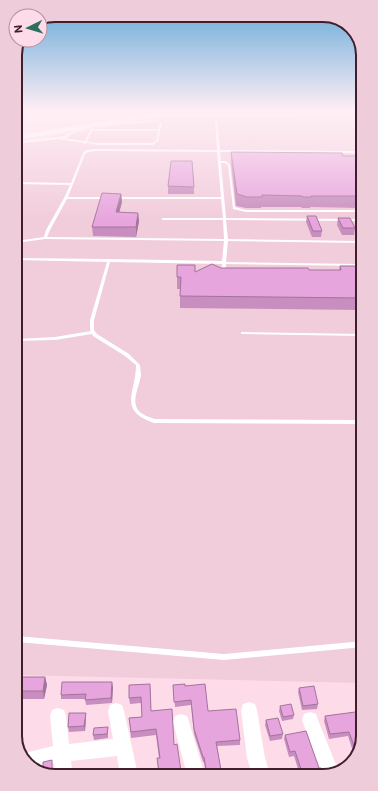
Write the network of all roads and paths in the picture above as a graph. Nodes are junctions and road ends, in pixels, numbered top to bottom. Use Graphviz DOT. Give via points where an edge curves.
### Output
graph roads {
  1 [pos="218,148"];
  2 [pos="218,151"];
  3 [pos="275,151"];
  4 [pos="337,152"];
  5 [pos="356,152"];
  6 [pos="336,156"];
  7 [pos="282,157"];
  8 [pos="219,162"];
  9 [pos="22,183"];
  10 [pos="72,184"];
  11 [pos="66,198"];
  12 [pos="222,198"];
  13 [pos="356,211"];
  14 [pos="163,219"];
  15 [pos="223,220"];
  16 [pos="356,220"];
  17 [pos="45,238"];
  18 [pos="22,241"];
  19 [pos="226,241"];
  20 [pos="356,242"];
  21 [pos="22,259"];
  22 [pos="108,260"];
  23 [pos="223,262"];
  24 [pos="356,265"];
  25 [pos="223,275"];
  26 [pos="93,332"];
  27 [pos="243,334"];
  28 [pos="356,335"];
  29 [pos="22,340"];
  30 [pos="356,422"];
  31 [pos="22,639"];
  32 [pos="356,645"];
  33 [pos="249,710"];
  34 [pos="116,711"];
  35 [pos="58,716"];
  36 [pos="310,720"];
  37 [pos="181,722"];
  38 [pos="122,746"];
  39 [pos="62,753"];
  40 [pos="33,760"];
  41 [pos="63,769"];
  42 [pos="128,769"];
  43 [pos="194,769"];
  44 [pos="259,769"];
  45 [pos="328,769"];
  1 -- 2 [label="lane"];
  2 -- 3 [label="lane"];
  2 -- 8 [label="lane"];
  2 -- 10 [label="lane" via="91,150 84,154"];
  3 -- 4 [label="lane"];
  3 -- 7 [label="lane"];
  4 -- 5 [label="lane"];
  4 -- 6 [label="lane"];
  8 -- 12 [label="lane"];
  8 -- 13 [label="lane" via="229,165 234,208"];
  9 -- 10 [label="lane"];
  10 -- 11 [label="lane"];
  11 -- 12 [label="lane"];
  11 -- 17 [label="lane"];
  12 -- 15 [label="lane"];
  14 -- 15 [label="lane"];
  15 -- 16 [label="lane"];
  15 -- 19 [label="lane"];
  17 -- 18 [label="lane"];
  17 -- 19 [label="lane"];
  19 -- 20 [label="lane"];
  19 -- 23 [label="lane"];
  21 -- 22 [label="lane"];
  22 -- 23 [label="lane"];
  22 -- 26 [label="lane" via="92,320"];
  23 -- 24 [label="lane"];
  23 -- 25 [label="lane"];
  26 -- 29 [label="lane" via="66,338"];
  26 -- 30 [label="lane" via="138,365 140,375 132,400 135,409 145,418 162,421"];
  27 -- 28 [label="lane"];
  31 -- 32 [label="lane" via="224,657"];
  33 -- 44 [label="street"];
  34 -- 38 [label="street"];
  35 -- 39 [label="street"];
  36 -- 45 [label="street"];
  37 -- 43 [label="street"];
  38 -- 39 [label="street"];
  38 -- 42 [label="street"];
  39 -- 40 [label="street"];
  39 -- 41 [label="street"];
}
